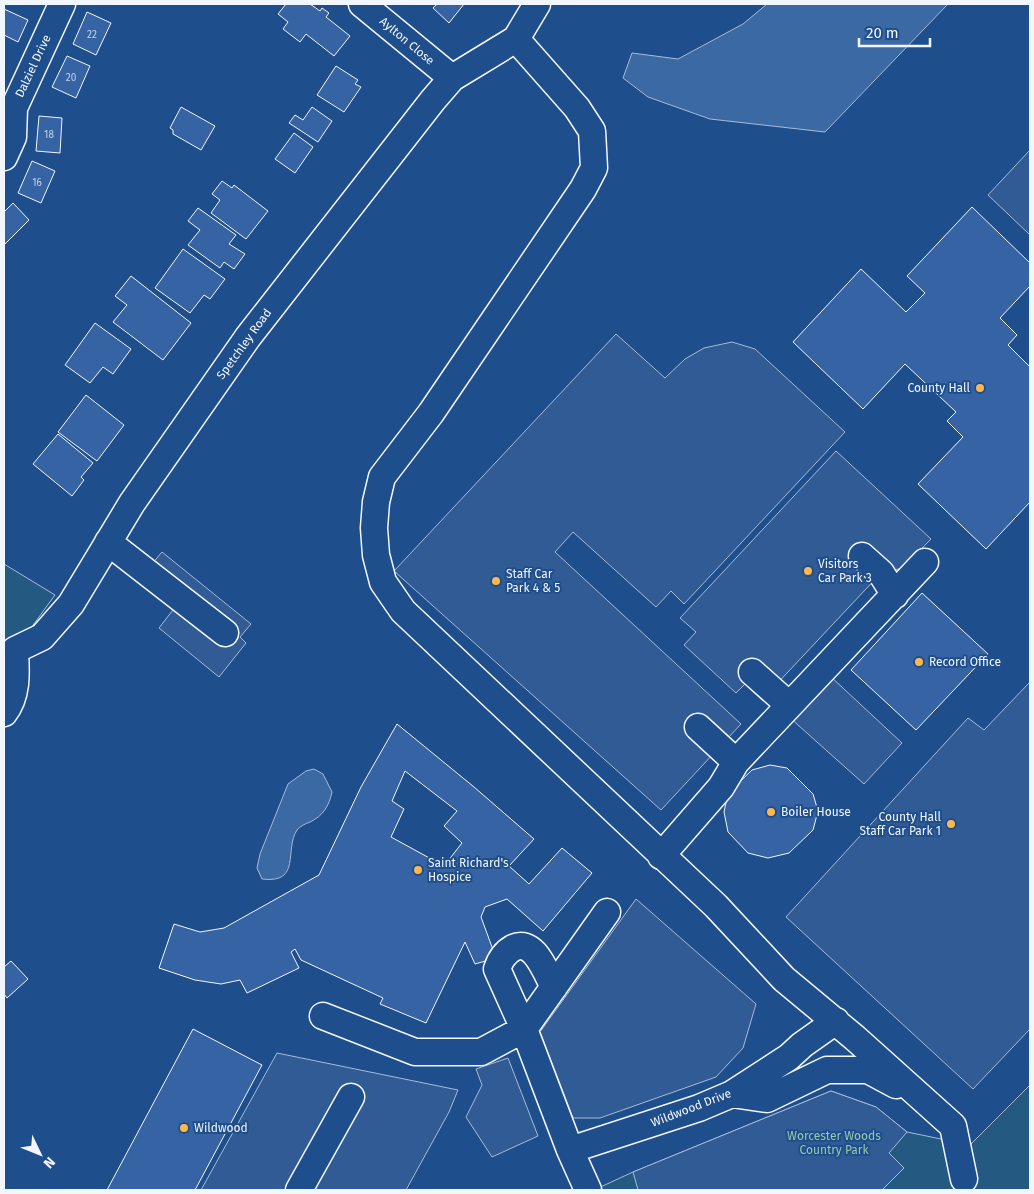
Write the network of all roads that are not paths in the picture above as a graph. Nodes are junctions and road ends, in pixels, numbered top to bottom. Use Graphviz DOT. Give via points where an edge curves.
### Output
graph roads {
  1 [pos="62,4"];
  2 [pos="362,4"];
  3 [pos="537,4"];
  4 [pos="516,39"];
  5 [pos="452,78"];
  6 [pos="4,157"];
  7 [pos="108,542"];
  8 [pos="862,556"];
  9 [pos="925,562"];
  10 [pos="895,595"];
  11 [pos="225,633"];
  12 [pos="9,650"];
  13 [pos="752,672"];
  14 [pos="789,705"];
  15 [pos="4,713"];
  16 [pos="698,727"];
  17 [pos="736,762"];
  18 [pos="661,856"];
  19 [pos="607,912"];
  20 [pos="554,987"];
  21 [pos="323,1016"];
  22 [pos="836,1021"];
  23 [pos="524,1029"];
  24 [pos="732,1094"];
  25 [pos="351,1097"];
  26 [pos="928,1102"];
  27 [pos="570,1150"];
  28 [pos="964,1179"];
  29 [pos="299,1190"];
  30 [pos="588,1190"];
  1 -- 6 [label="street, Dalziel Drive" via="14,108 14,137"];
  2 -- 5 [label="street, Aylton Close"];
  3 -- 4 [label="street, Spetchley Road"];
  4 -- 5 [label="street, Spetchley Road"];
  4 -- 18 [label="street" via="592,131 594,168 583,189 430,413 382,477 374,528 376,556 383,582 403,611"];
  5 -- 7 [label="street, Spetchley Road" via="248,337"];
  7 -- 11 [label="street"];
  7 -- 12 [label="street, Spetchley Road" via="70,604 42,638"];
  8 -- 10 [label="street" via="881,573"];
  9 -- 10 [label="street"];
  10 -- 14 [label="street"];
  12 -- 15 [label="street, Spetchley Road" via="17,680"];
  13 -- 14 [label="street"];
  14 -- 17 [label="street"];
  16 -- 17 [label="street"];
  17 -- 18 [label="street" via="721,787"];
  18 -- 22 [label="street" via="716,906 784,979"];
  19 -- 20 [label="street"];
  20 -- 23 [label="street"];
  20 -- 23 [label="street" via="536,954 526,947 516,947 505,953 497,969"];
  21 -- 23 [label="street" via="415,1052 481,1052"];
  22 -- 24 [label="street, Wildwood Drive"];
  22 -- 26 [label="street"];
  23 -- 27 [label="street"];
  24 -- 26 [label="street" via="767,1099 827,1070 868,1070"];
  24 -- 27 [label="street, Wildwood Drive"];
  25 -- 29 [label="street"];
  26 -- 28 [label="street" via="953,1126"];
  27 -- 30 [label="street"];
}
